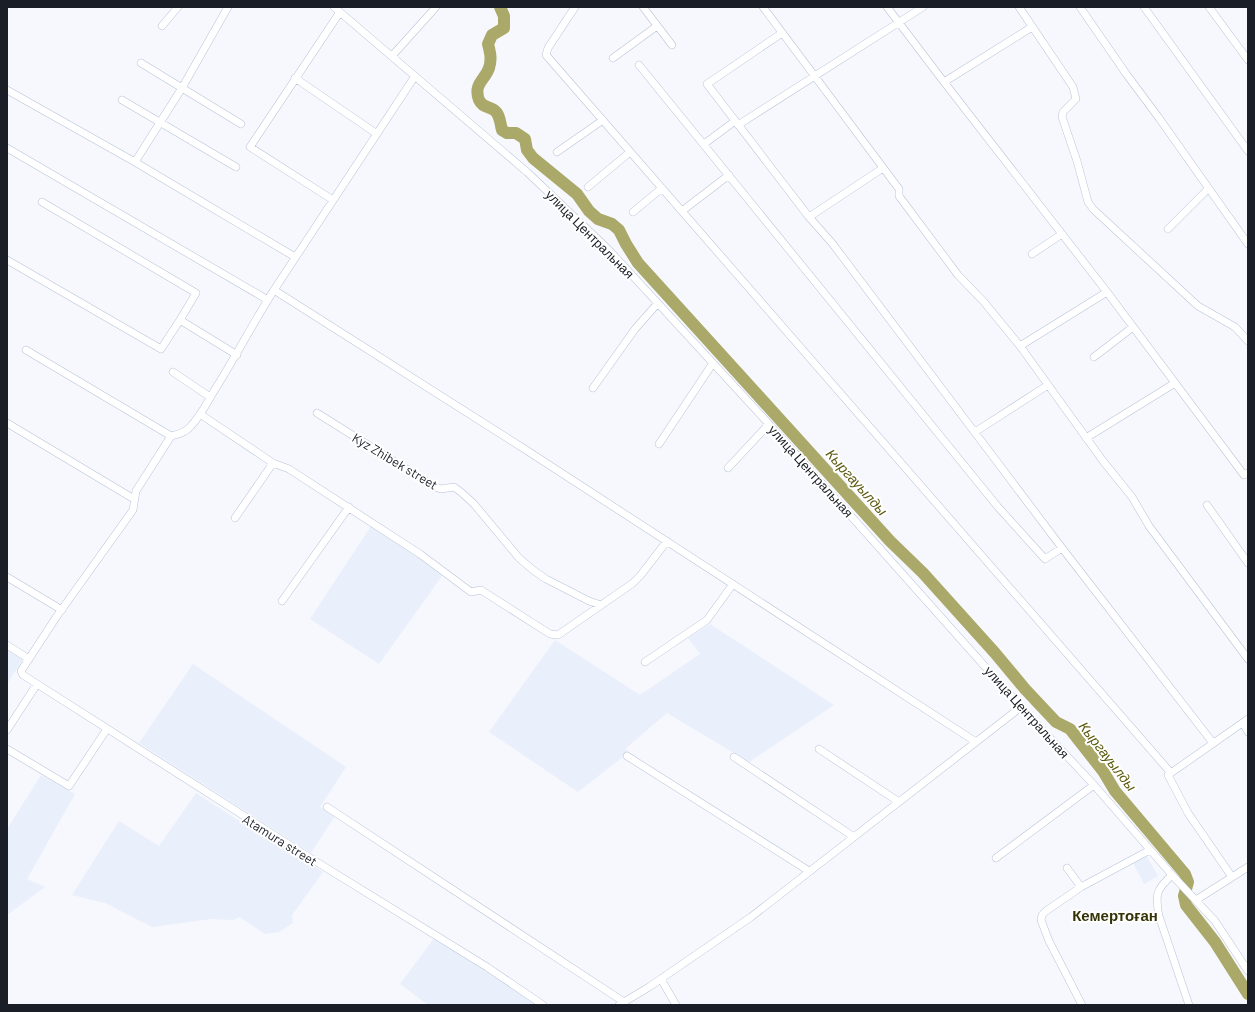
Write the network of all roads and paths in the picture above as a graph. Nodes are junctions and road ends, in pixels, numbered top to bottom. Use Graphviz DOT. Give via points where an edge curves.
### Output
graph roads {
  1 [pos="178,7"];
  2 [pos="228,7"];
  3 [pos="436,7"];
  4 [pos="574,7"];
  5 [pos="643,7"];
  6 [pos="763,7"];
  7 [pos="887,7"];
  8 [pos="923,7"];
  9 [pos="1019,7"];
  10 [pos="1080,7"];
  11 [pos="1144,7"];
  12 [pos="1209,7"];
  13 [pos="337,9"];
  14 [pos="900,23"];
  15 [pos="162,26"];
  16 [pos="657,26"];
  17 [pos="1032,27"];
  18 [pos="782,33"];
  19 [pos="672,45"];
  20 [pos="392,56"];
  21 [pos="613,58"];
  22 [pos="1248,60"];
  23 [pos="142,62"];
  24 [pos="640,65"];
  25 [pos="415,76"];
  26 [pos="816,77"];
  27 [pos="295,78"];
  28 [pos="944,82"];
  29 [pos="182,88"];
  30 [pos="7,90"];
  31 [pos="122,100"];
  32 [pos="603,120"];
  33 [pos="161,122"];
  34 [pos="737,123"];
  35 [pos="241,124"];
  36 [pos="377,134"];
  37 [pos="704,144"];
  38 [pos="7,148"];
  39 [pos="1248,151"];
  40 [pos="557,152"];
  41 [pos="630,152"];
  42 [pos="135,162"];
  43 [pos="236,167"];
  44 [pos="883,168"];
  45 [pos="729,175"];
  46 [pos="588,187"];
  47 [pos="662,188"];
  48 [pos="1208,189"];
  49 [pos="333,200"];
  50 [pos="42,202"];
  51 [pos="682,211"];
  52 [pos="633,212"];
  53 [pos="809,217"];
  54 [pos="1168,229"];
  55 [pos="1062,234"];
  56 [pos="1248,244"];
  57 [pos="1032,254"];
  58 [pos="296,257"];
  59 [pos="7,260"];
  60 [pos="274,290"];
  61 [pos="1107,292"];
  62 [pos="268,300"];
  63 [pos="657,304"];
  64 [pos="180,320"];
  65 [pos="1133,327"];
  66 [pos="1248,341"];
  67 [pos="1020,346"];
  68 [pos="26,350"];
  69 [pos="237,355"];
  70 [pos="1094,357"];
  71 [pos="713,363"];
  72 [pos="173,372"];
  73 [pos="1175,383"];
  74 [pos="1048,384"];
  75 [pos="593,388"];
  76 [pos="210,397"];
  77 [pos="318,413"];
  78 [pos="200,414"];
  79 [pos="7,423"];
  80 [pos="769,424"];
  81 [pos="975,432"];
  82 [pos="171,436"];
  83 [pos="1086,438"];
  84 [pos="659,444"];
  85 [pos="273,463"];
  86 [pos="728,468"];
  87 [pos="1248,473"];
  88 [pos="134,499"];
  89 [pos="1208,505"];
  90 [pos="349,507"];
  91 [pos="235,518"];
  92 [pos="667,541"];
  93 [pos="1062,548"];
  94 [pos="1248,563"];
  95 [pos="7,577"];
  96 [pos="733,584"];
  97 [pos="282,601"];
  98 [pos="601,605"];
  99 [pos="62,610"];
  100 [pos="7,646"];
  101 [pos="29,658"];
  102 [pos="1248,659"];
  103 [pos="645,662"];
  104 [pos="38,684"];
  105 [pos="1021,707"];
  106 [pos="1245,721"];
  107 [pos="107,729"];
  108 [pos="7,730"];
  109 [pos="1248,732"];
  110 [pos="976,742"];
  111 [pos="1213,743"];
  112 [pos="7,749"];
  113 [pos="819,749"];
  114 [pos="627,756"];
  115 [pos="734,758"];
  116 [pos="1171,773"];
  117 [pos="1094,785"];
  118 [pos="899,802"];
  119 [pos="327,807"];
  120 [pos="854,837"];
  121 [pos="1150,850"];
  122 [pos="996,858"];
  123 [pos="1248,867"];
  124 [pos="1067,868"];
  125 [pos="809,872"];
  126 [pos="1172,875"];
  127 [pos="1232,877"];
  128 [pos="1081,887"];
  129 [pos="1196,900"];
  130 [pos="1248,971"];
  131 [pos="661,979"];
  132 [pos="621,1003"];
  133 [pos="543,1005"];
  134 [pos="676,1005"];
  135 [pos="1082,1005"];
  136 [pos="1189,1005"];
  1 -- 15 [label="street"];
  2 -- 29 [label="street"];
  3 -- 20 [label="street"];
  4 -- 32 [label="street" via="546,55"];
  5 -- 16 [label="street"];
  6 -- 18 [label="street"];
  7 -- 14 [label="street"];
  8 -- 14 [label="street"];
  9 -- 17 [label="street"];
  10 -- 48 [label="street"];
  11 -- 39 [label="street"];
  12 -- 22 [label="street"];
  13 -- 20 [label="street, улица Центральная"];
  13 -- 27 [label="street"];
  14 -- 26 [label="street"];
  14 -- 28 [label="street"];
  16 -- 19 [label="street"];
  16 -- 21 [label="street"];
  17 -- 28 [label="street"];
  17 -- 66 [label="street" via="1073,87 1076,100 1063,112 1062,117 1088,202 1198,306 1235,327"];
  18 -- 26 [label="street"];
  18 -- 34 [label="street" via="707,84"];
  20 -- 25 [label="street, улица Центральная"];
  23 -- 29 [label="street"];
  24 -- 37 [label="street"];
  25 -- 36 [label="street"];
  25 -- 63 [label="street, улица Центральная" via="528,172 608,249"];
  26 -- 34 [label="street"];
  26 -- 44 [label="street"];
  27 -- 36 [label="street"];
  27 -- 49 [label="street" via="250,146"];
  28 -- 55 [label="street"];
  29 -- 33 [label="street"];
  29 -- 35 [label="street"];
  30 -- 42 [label="street"];
  31 -- 33 [label="street"];
  32 -- 40 [label="street"];
  32 -- 41 [label="street"];
  33 -- 42 [label="street"];
  33 -- 43 [label="street"];
  34 -- 37 [label="street"];
  34 -- 53 [label="street"];
  36 -- 49 [label="street"];
  37 -- 45 [label="street"];
  38 -- 62 [label="street"];
  41 -- 46 [label="street"];
  41 -- 47 [label="street"];
  42 -- 58 [label="street"];
  44 -- 53 [label="street"];
  44 -- 67 [label="street" via="899,188 899,196 958,275"];
  45 -- 51 [label="street"];
  45 -- 93 [label="street" via="998,507 1045,559"];
  47 -- 51 [label="street"];
  47 -- 52 [label="street"];
  48 -- 54 [label="street"];
  48 -- 56 [label="street"];
  49 -- 58 [label="street"];
  50 -- 64 [label="street" via="196,293"];
  51 -- 116 [label="street"];
  53 -- 81 [label="street"];
  55 -- 57 [label="street"];
  55 -- 61 [label="street"];
  58 -- 60 [label="street"];
  59 -- 64 [label="street" via="161,348"];
  60 -- 62 [label="street"];
  60 -- 92 [label="street"];
  61 -- 65 [label="street"];
  61 -- 67 [label="street"];
  62 -- 69 [label="street"];
  63 -- 71 [label="street, улица Центральная"];
  63 -- 75 [label="street"];
  64 -- 69 [label="street"];
  65 -- 70 [label="street"];
  65 -- 73 [label="street"];
  67 -- 74 [label="street"];
  68 -- 82 [label="street"];
  69 -- 76 [label="street"];
  71 -- 80 [label="street, улица Центральная"];
  71 -- 84 [label="street"];
  72 -- 76 [label="street"];
  73 -- 83 [label="street"];
  73 -- 87 [label="street" via="1244,475"];
  74 -- 81 [label="street"];
  74 -- 83 [label="street"];
  76 -- 78 [label="street"];
  77 -- 98 [label="street, Kyz Zhibek street" via="435,487 454,487 474,504 519,558 533,570 546,579"];
  78 -- 82 [label="street" via="184,432"];
  78 -- 85 [label="street"];
  79 -- 88 [label="street"];
  80 -- 86 [label="street"];
  80 -- 105 [label="street, улица Центральная"];
  81 -- 93 [label="street"];
  82 -- 88 [label="street" via="136,491"];
  83 -- 102 [label="street" via="1132,497 1149,526"];
  85 -- 90 [label="street" via="290,468"];
  85 -- 91 [label="street"];
  88 -- 99 [label="street" via="133,510"];
  89 -- 94 [label="street"];
  90 -- 97 [label="street"];
  90 -- 98 [label="street" via="420,554 471,592 481,590 550,634 558,635"];
  92 -- 96 [label="street"];
  92 -- 98 [label="street" via="633,583"];
  93 -- 111 [label="street"];
  95 -- 99 [label="street"];
  96 -- 103 [label="street" via="707,620"];
  96 -- 110 [label="street"];
  99 -- 101 [label="street"];
  100 -- 101 [label="street"];
  101 -- 104 [label="street, Atamura street" via="21,671"];
  104 -- 107 [label="street, Atamura street"];
  104 -- 108 [label="street"];
  105 -- 110 [label="street"];
  105 -- 117 [label="street, улица Центральная"];
  106 -- 109 [label="street"];
  106 -- 111 [label="street"];
  107 -- 112 [label="street" via="69,786"];
  107 -- 133 [label="street, Atamura street" via="487,966"];
  110 -- 118 [label="street"];
  111 -- 116 [label="street"];
  113 -- 118 [label="street"];
  114 -- 125 [label="street"];
  115 -- 120 [label="street"];
  116 -- 127 [label="street" via="1168,775 1188,813"];
  117 -- 121 [label="street, улица Центральная"];
  117 -- 122 [label="street"];
  118 -- 120 [label="street"];
  119 -- 132 [label="street"];
  120 -- 125 [label="street"];
  121 -- 126 [label="street, улица Центральная"];
  121 -- 128 [label="street"];
  123 -- 127 [label="street"];
  124 -- 128 [label="street"];
  125 -- 131 [label="street" via="751,917"];
  126 -- 129 [label="street, улица Центральная"];
  126 -- 136 [label="street" via="1160,886 1156,903"];
  127 -- 129 [label="street"];
  128 -- 135 [label="street" via="1046,911 1041,920"];
  129 -- 130 [label="street, улица Центральная" via="1215,921"];
  131 -- 132 [label="street"];
  131 -- 134 [label="street"];
}
